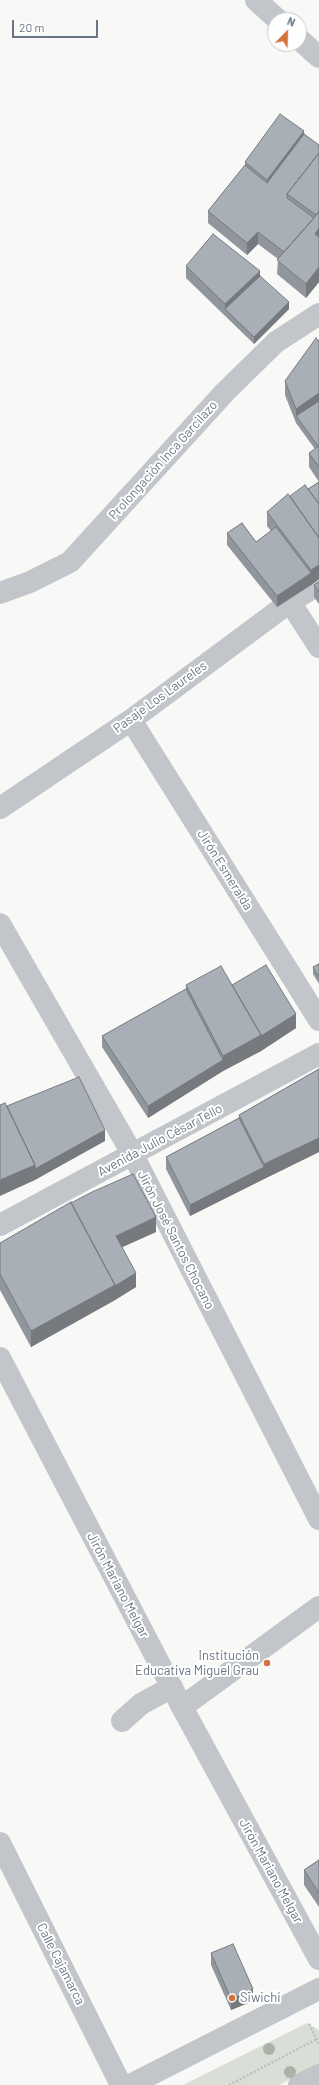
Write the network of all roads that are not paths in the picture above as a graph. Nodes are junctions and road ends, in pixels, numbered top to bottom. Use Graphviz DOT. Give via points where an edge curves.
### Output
graph roads {
  1 [pos="256,0"];
  2 [pos="269,12"];
  3 [pos="307,46"];
  4 [pos="319,57"];
  5 [pos="319,314"];
  6 [pos="319,584"];
  7 [pos="0,593"];
  8 [pos="290,602"];
  9 [pos="319,647"];
  10 [pos="131,720"];
  11 [pos="0,808"];
  12 [pos="0,924"];
  13 [pos="319,1020"];
  14 [pos="319,1054"];
  15 [pos="133,1155"];
  16 [pos="0,1225"];
  17 [pos="0,1358"];
  18 [pos="319,1519"];
  19 [pos="319,1607"];
  20 [pos="172,1687"];
  21 [pos="182,1707"];
  22 [pos="122,1721"];
  23 [pos="0,1844"];
  24 [pos="319,1959"];
  25 [pos="319,1989"];
  26 [pos="319,2075"];
  27 [pos="121,2085"];
  28 [pos="130,2085"];
  29 [pos="299,2085"];
  1 -- 2 [label="street"];
  3 -- 4 [label="street"];
  5 -- 7 [label="street, Prolongación Inca Garcilazo" via="276,342 230,387 70,562 30,582"];
  6 -- 8 [label="street, Pasaje Los Laureles"];
  8 -- 9 [label="street"];
  8 -- 10 [label="street, Pasaje Los Laureles"];
  10 -- 11 [label="street, Pasaje Los Laureles"];
  10 -- 13 [label="street, Jirón Esmeralda"];
  12 -- 15 [label="street, Jirón José Santos Chocano"];
  14 -- 15 [label="street, Avenida Julio César Tello"];
  15 -- 16 [label="street, Avenida Julio César Tello"];
  15 -- 18 [label="street, Jirón José Santos Chocano"];
  17 -- 20 [label="street, Jirón Mariano Melgar"];
  19 -- 21 [label="street"];
  20 -- 21 [label="street, Jirón Mariano Melgar"];
  20 -- 22 [label="street" via="141,1704"];
  21 -- 24 [label="street, Jirón Mariano Melgar"];
  23 -- 27 [label="street, Calle Cajamarca"];
  25 -- 28 [label="street"];
  26 -- 29 [label="street"];
}
